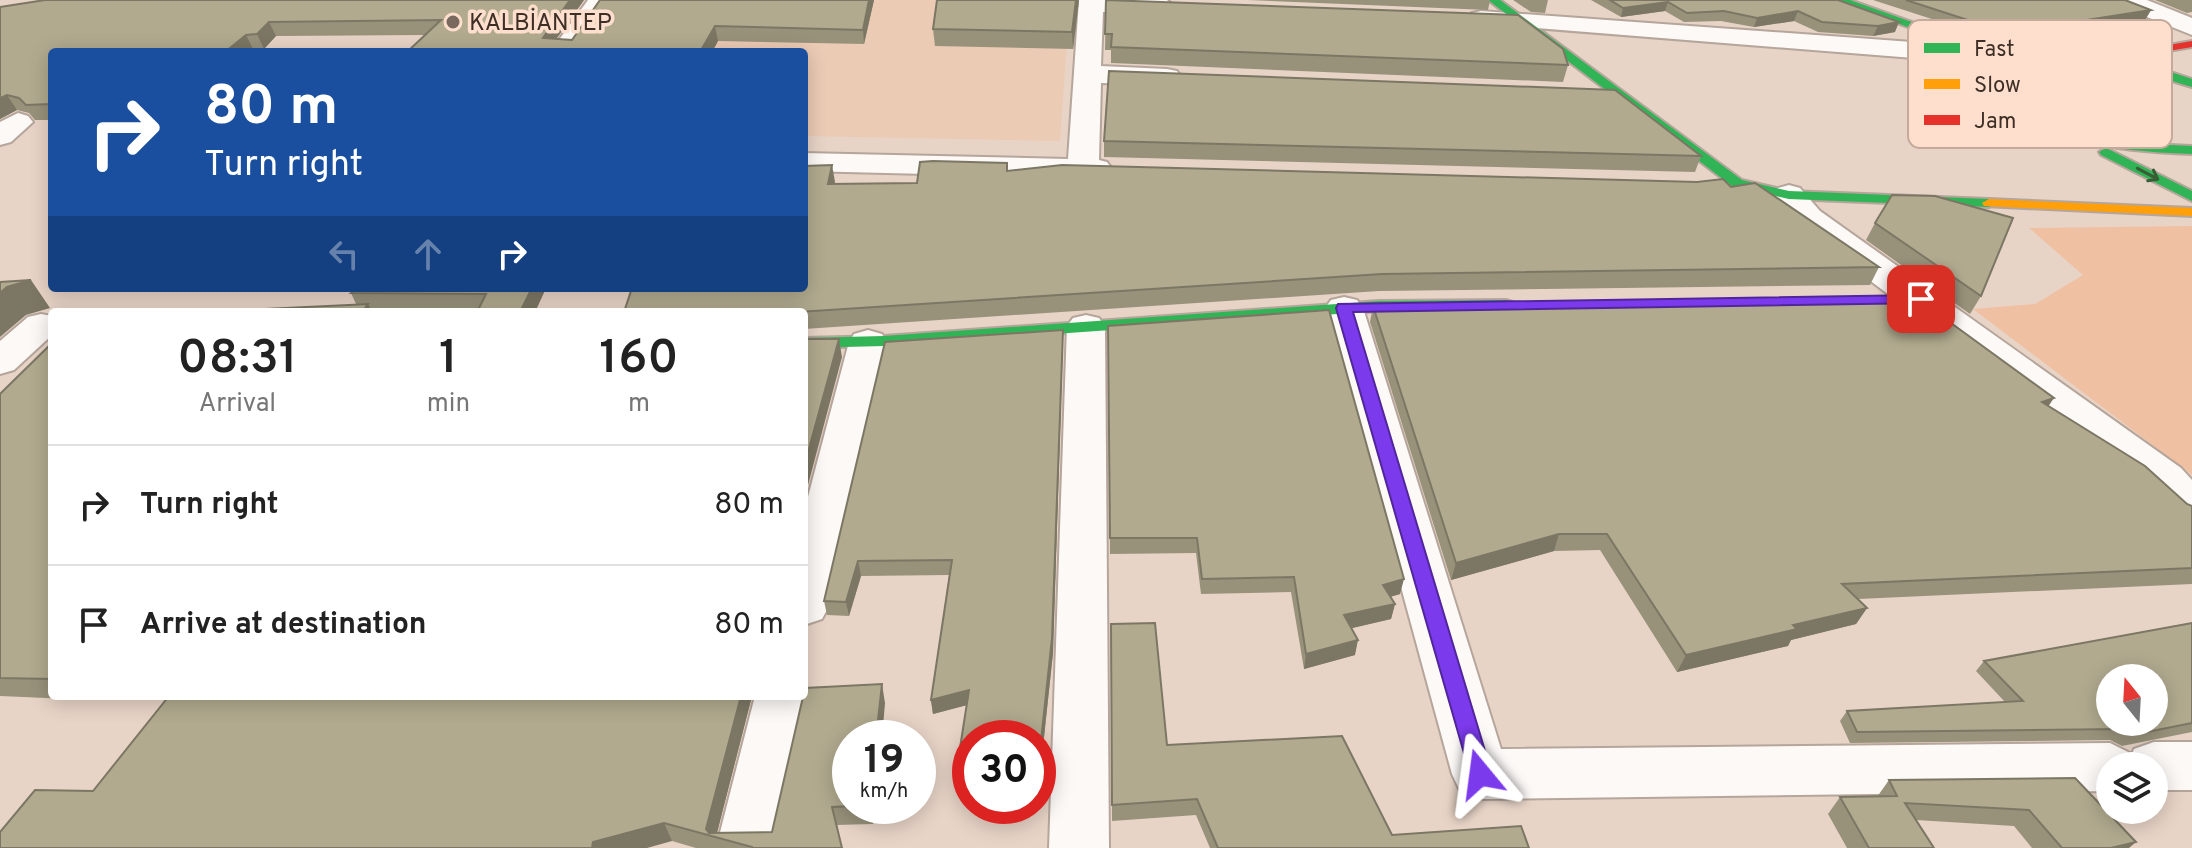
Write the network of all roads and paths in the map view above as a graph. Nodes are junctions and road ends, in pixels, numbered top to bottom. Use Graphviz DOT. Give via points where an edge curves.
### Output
graph roads {
  1 [pos="600,0"];
  2 [pos="1493,0"];
  3 [pos="1840,0"];
  4 [pos="2126,0"];
  5 [pos="1092,2"];
  6 [pos="1817,6"];
  7 [pos="1188,7"];
  8 [pos="1645,8"];
  9 [pos="2192,8"];
  10 [pos="2163,13"];
  11 [pos="1460,18"];
  12 [pos="1523,20"];
  13 [pos="1908,24"];
  14 [pos="2192,27"];
  15 [pos="1686,32"];
  16 [pos="1908,44"];
  17 [pos="2192,44"];
  18 [pos="2172,47"];
  19 [pos="566,48"];
  20 [pos="1908,50"];
  21 [pos="1088,74"];
  22 [pos="2172,77"];
  23 [pos="1199,78"];
  24 [pos="2192,83"];
  25 [pos="1563,92"];
  26 [pos="1622,95"];
  27 [pos="2098,148"];
  28 [pos="2165,148"];
  29 [pos="2192,150"];
  30 [pos="808,162"];
  31 [pos="1083,168"];
  32 [pos="1130,170"];
  33 [pos="1737,183"];
  34 [pos="1691,185"];
  35 [pos="1789,195"];
  36 [pos="2192,197"];
  37 [pos="2192,212"];
  38 [pos="1531,305"];
  39 [pos="1344,308"];
  40 [pos="41,325"];
  41 [pos="1086,326"];
  42 [pos="868,342"];
  43 [pos="808,343"];
  44 [pos="0,362"];
  45 [pos="2192,507"];
  46 [pos="808,590"];
  47 [pos="781,700"];
  48 [pos="2168,766"];
  49 [pos="2192,766"];
  50 [pos="2096,767"];
  51 [pos="746,848"];
  52 [pos="1079,848"];
  1 -- 19 [label="street"];
  2 -- 12 [label="street"];
  3 -- 13 [label="street"];
  4 -- 10 [label="street"];
  5 -- 7 [label="street"];
  5 -- 21 [label="street"];
  6 -- 16 [label="street"];
  8 -- 15 [label="street"];
  9 -- 10 [label="street"];
  10 -- 14 [label="street"];
  11 -- 12 [label="street"];
  12 -- 15 [label="street"];
  12 -- 26 [label="street"];
  15 -- 20 [label="street"];
  17 -- 18 [label="street"];
  21 -- 23 [label="street"];
  21 -- 31 [label="street"];
  22 -- 24 [label="street"];
  25 -- 26 [label="street"];
  26 -- 33 [label="street"];
  27 -- 36 [label="street, one-way"];
  28 -- 29 [label="street"];
  30 -- 31 [label="street"];
  31 -- 32 [label="street"];
  33 -- 34 [label="street"];
  33 -- 35 [label="street"];
  35 -- 37 [label="street"];
  35 -- 45 [label="street" via="1808,218 1905,300 2165,479"];
  38 -- 39 [label="street"];
  39 -- 41 [label="street"];
  39 -- 50 [label="street" via="1480,774"];
  40 -- 44 [label="street"];
  41 -- 42 [label="street"];
  41 -- 52 [label="street"];
  42 -- 43 [label="street"];
  42 -- 46 [label="street"];
  47 -- 51 [label="street"];
  48 -- 49 [label="street"];
}
